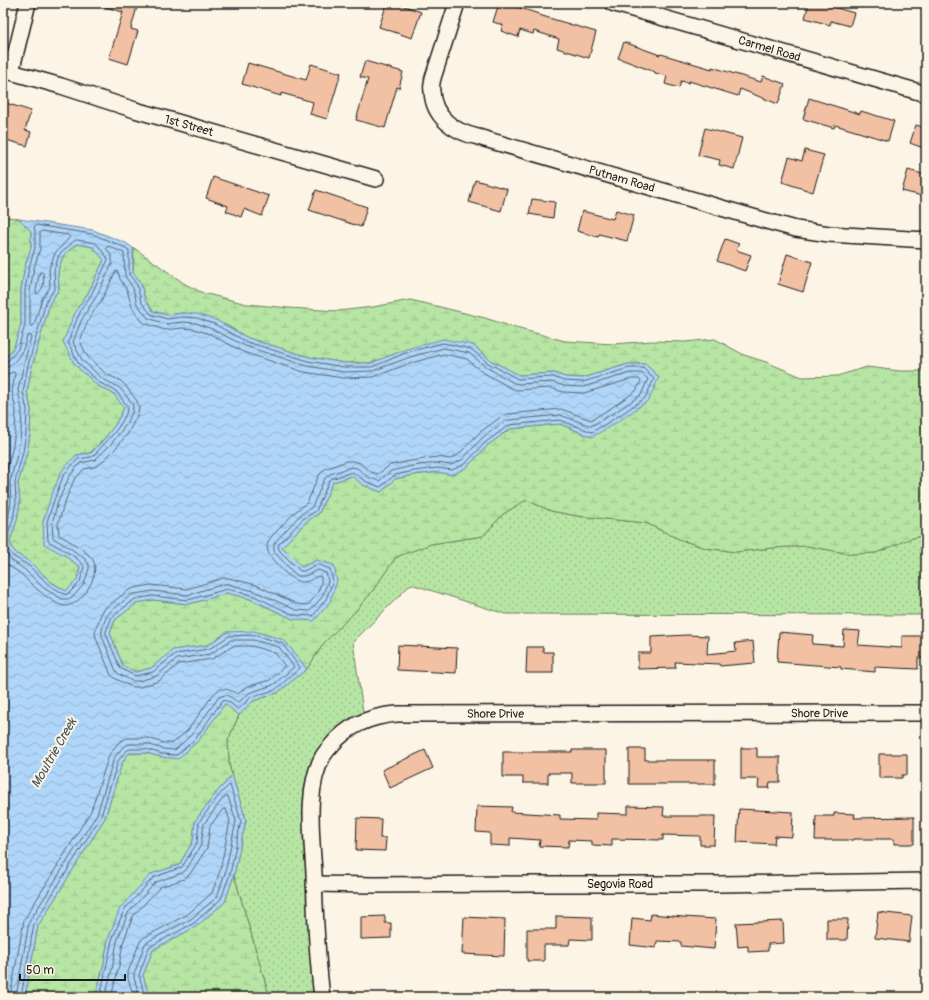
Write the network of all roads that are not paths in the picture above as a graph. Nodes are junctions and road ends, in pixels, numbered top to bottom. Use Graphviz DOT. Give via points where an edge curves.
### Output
graph roads {
  1 [pos="28,3"];
  2 [pos="457,3"];
  3 [pos="612,3"];
  4 [pos="7,71"];
  5 [pos="926,94"];
  6 [pos="376,179"];
  7 [pos="926,240"];
  8 [pos="926,713"];
  9 [pos="926,881"];
  10 [pos="314,884"];
  11 [pos="322,997"];
  1 -- 4 [label="street"];
  2 -- 7 [label="street, Putnam Road" via="431,90 439,114 456,130 466,135 796,229 829,234"];
  3 -- 5 [label="street, Carmel Road"];
  4 -- 6 [label="street, 1st Street"];
  8 -- 10 [label="street, Shore Drive" via="405,714 369,719 336,740 318,769 311,805"];
  9 -- 10 [label="street, Segovia Road"];
  10 -- 11 [label="street, Shore Drive"];
}
